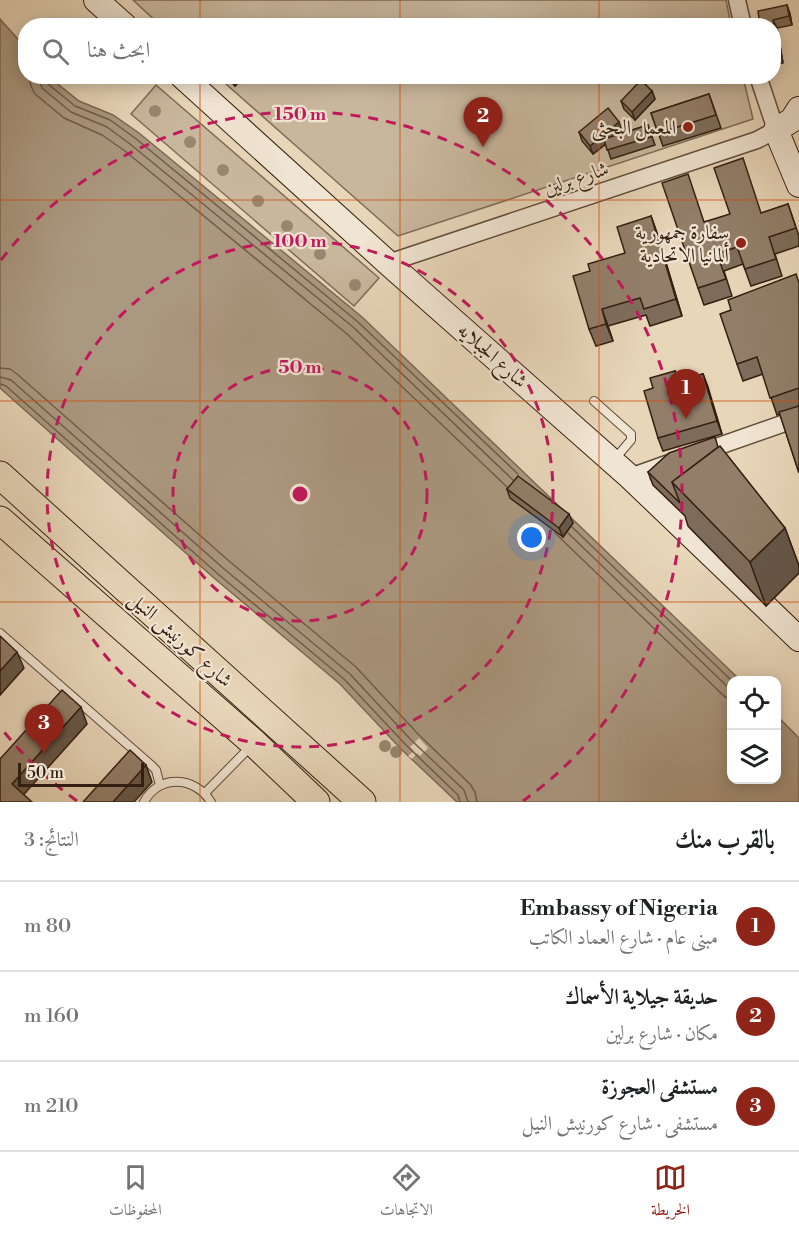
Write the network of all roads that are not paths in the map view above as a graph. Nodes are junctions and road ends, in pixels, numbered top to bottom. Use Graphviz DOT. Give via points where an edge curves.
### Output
graph roads {
  1 [pos="96,0"];
  2 [pos="737,0"];
  3 [pos="116,18"];
  4 [pos="741,18"];
  5 [pos="191,84"];
  6 [pos="761,84"];
  7 [pos="799,109"];
  8 [pos="776,130"];
  9 [pos="799,184"];
  10 [pos="388,263"];
  11 [pos="594,401"];
  12 [pos="799,418"];
  13 [pos="621,469"];
  14 [pos="0,475"];
  15 [pos="0,520"];
  16 [pos="0,633"];
  17 [pos="799,639"];
  18 [pos="254,743"];
  19 [pos="160,785"];
  20 [pos="204,793"];
  21 [pos="144,802"];
  22 [pos="211,802"];
  23 [pos="316,802"];
  24 [pos="362,802"];
  1 -- 3 [label="street"];
  2 -- 4 [label="street"];
  5 -- 10 [label="street, شارع الجبلايه"];
  6 -- 8 [label="street"];
  7 -- 8 [label="street" via="792,120"];
  8 -- 9 [label="street"];
  8 -- 10 [label="street, شارع برلين" via="757,140"];
  10 -- 13 [label="street, شارع الجبلايه"];
  11 -- 13 [label="lane" via="631,434"];
  12 -- 13 [label="street"];
  13 -- 17 [label="street, شارع الجبلايه"];
  14 -- 24 [label="main road, شارع كورنيش النيل"];
  15 -- 18 [label="main road, شارع كورنيش النيل"];
  16 -- 19 [label="lane" via="151,765"];
  18 -- 20 [label="lane"];
  18 -- 23 [label="main road, شارع كورنيش النيل"];
  19 -- 20 [label="lane" via="184,782"];
  19 -- 21 [label="lane"];
  20 -- 22 [label="lane"];
}
